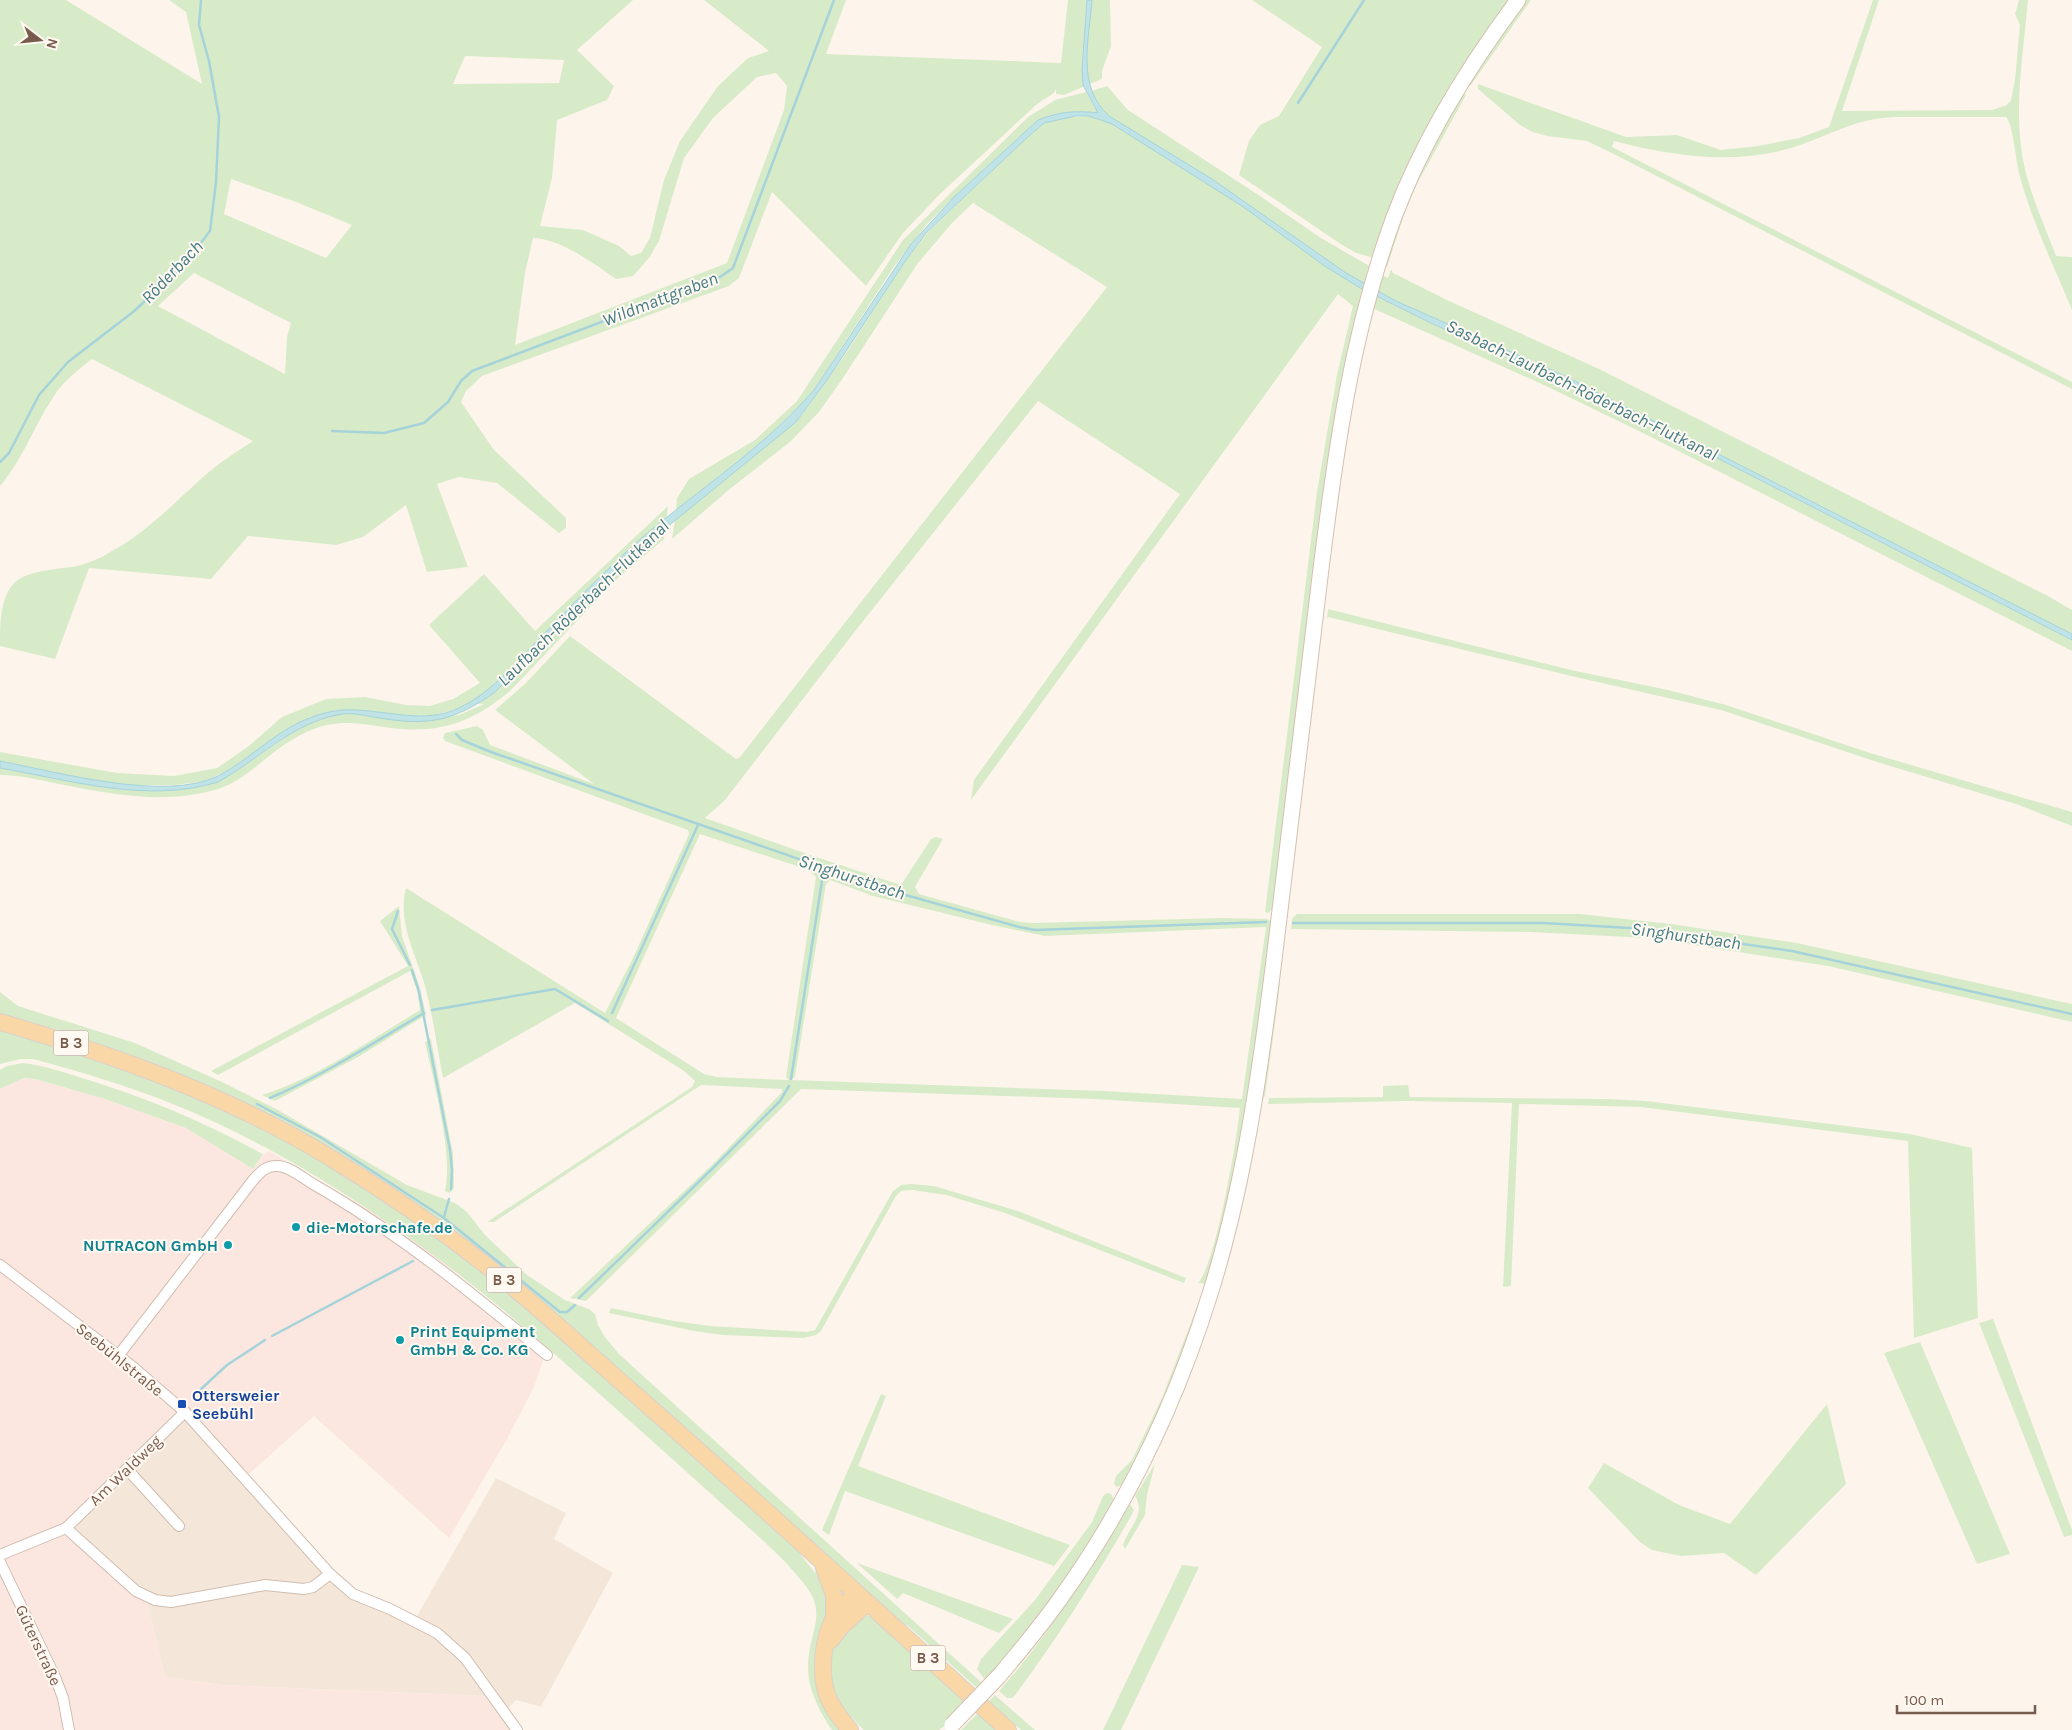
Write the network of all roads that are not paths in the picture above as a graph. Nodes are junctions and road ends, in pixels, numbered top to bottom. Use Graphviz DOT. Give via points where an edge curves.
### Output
graph roads {
  1 [pos="1518,0"];
  2 [pos="0,1022"];
  3 [pos="0,1265"];
  4 [pos="546,1355"];
  5 [pos="118,1356"];
  6 [pos="185,1412"];
  7 [pos="127,1469"];
  8 [pos="179,1526"];
  9 [pos="66,1528"];
  10 [pos="0,1555"];
  11 [pos="821,1561"];
  12 [pos="0,1562"];
  13 [pos="330,1574"];
  14 [pos="862,1599"];
  15 [pos="834,1618"];
  16 [pos="826,1649"];
  17 [pos="950,1728"];
  18 [pos="69,1730"];
  19 [pos="517,1730"];
  20 [pos="850,1730"];
  21 [pos="1008,1730"];
  1 -- 17 [label="street, bridge" via="1477,57 1437,123 1395,213 1366,302 1332,478 1264,1036 1229,1227 1194,1344 1147,1454 1082,1567 1038,1629"];
  2 -- 11 [label="main road, B 3" via="132,1063 201,1091 328,1156 410,1209 510,1285"];
  3 -- 5 [label="street, Seebühlstraße"];
  4 -- 5 [label="street" via="458,1282 401,1240 324,1190 277,1165 265,1168 254,1179"];
  5 -- 6 [label="street, Seebühlstraße"];
  6 -- 7 [label="street, Am Waldweg"];
  6 -- 13 [label="street, Seebühlstraße"];
  7 -- 8 [label="street"];
  7 -- 9 [label="street, Am Waldweg"];
  9 -- 10 [label="street"];
  9 -- 13 [label="street" via="136,1591 155,1600 171,1602 265,1585 304,1589 313,1587"];
  11 -- 14 [label="main road, B 3"];
  11 -- 15 [label="main road" via="834,1595"];
  12 -- 18 [label="street, Güterstraße" via="55,1677"];
  13 -- 19 [label="street, Seebühlstraße" via="353,1594 437,1632 465,1658"];
  14 -- 15 [label="main road" via="839,1610"];
  14 -- 16 [label="main road"];
  14 -- 21 [label="main road, B 3"];
  15 -- 16 [label="main road"];
  16 -- 20 [label="main road" via="825,1689 832,1706"];
}
